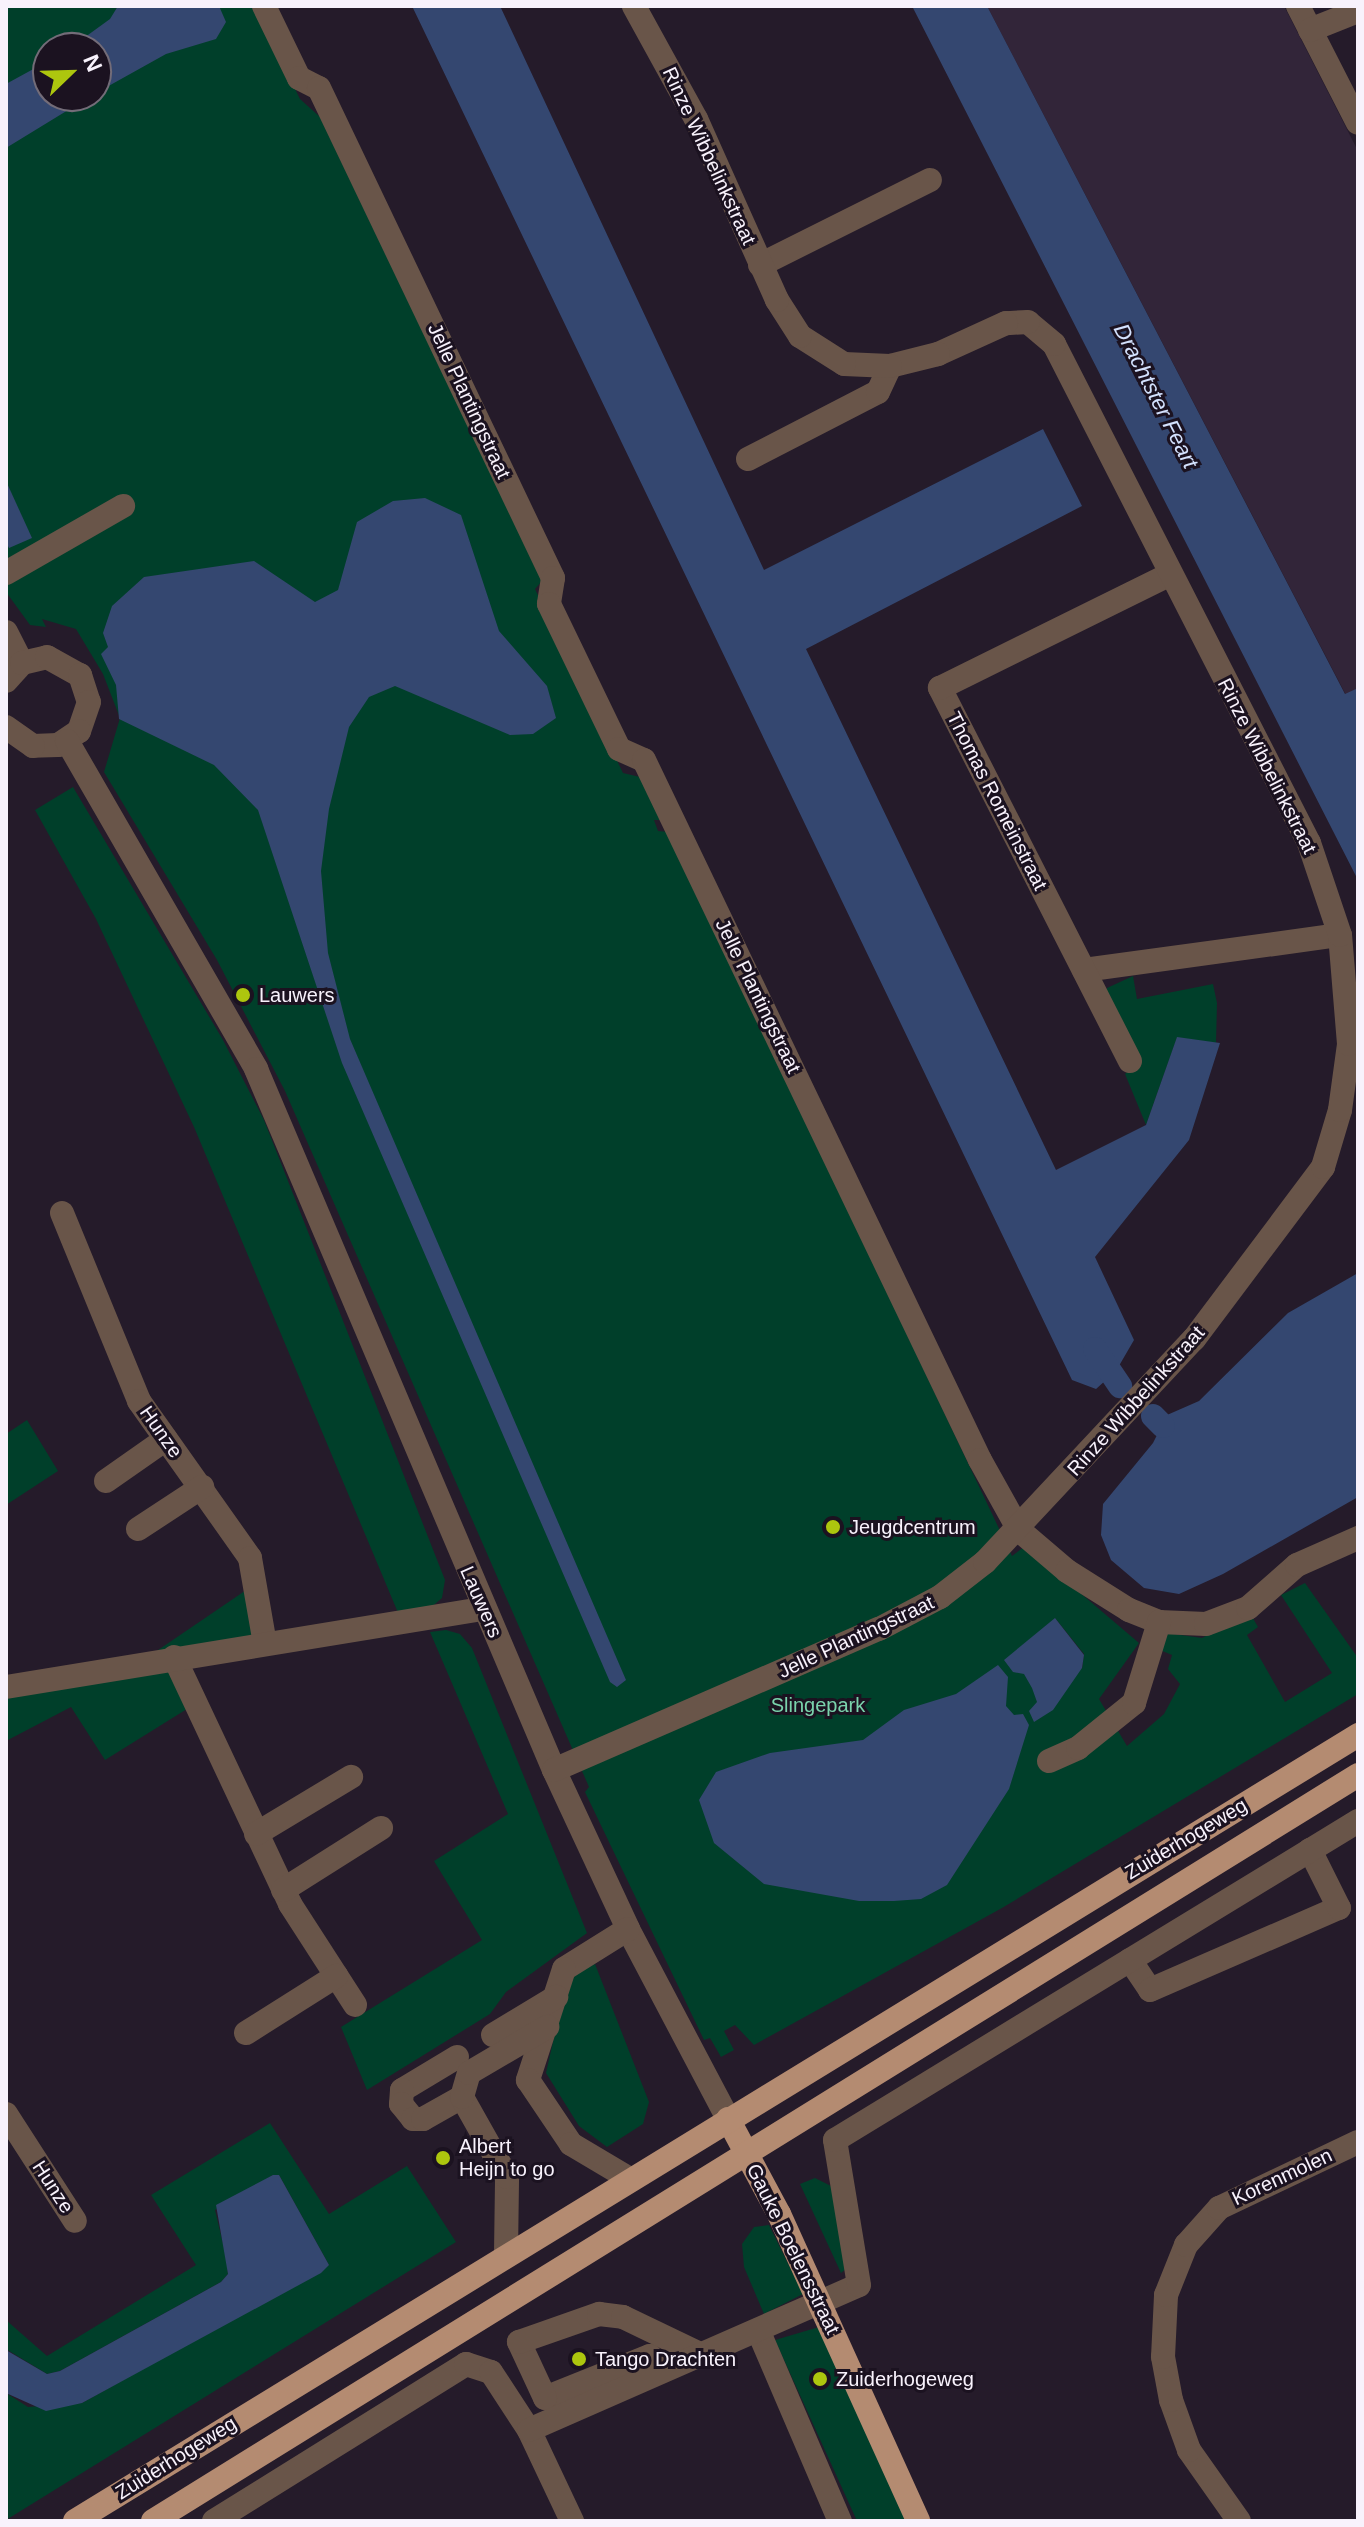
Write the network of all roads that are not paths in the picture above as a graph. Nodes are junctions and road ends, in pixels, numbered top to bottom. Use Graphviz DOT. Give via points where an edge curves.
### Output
graph roads {
  1 [pos="264,6"];
  2 [pos="634,6"];
  3 [pos="1298,6"];
  4 [pos="1358,11"];
  5 [pos="1310,30"];
  6 [pos="1358,123"];
  7 [pos="930,180"];
  8 [pos="760,265"];
  9 [pos="890,366"];
  10 [pos="748,459"];
  11 [pos="123,506"];
  12 [pos="6,573"];
  13 [pos="1169,575"];
  14 [pos="6,632"];
  15 [pos="14,672"];
  16 [pos="6,727"];
  17 [pos="67,741"];
  18 [pos="1340,935"];
  19 [pos="1084,970"];
  20 [pos="1130,1061"];
  21 [pos="62,1213"];
  22 [pos="166,1439"];
  23 [pos="106,1481"];
  24 [pos="202,1487"];
  25 [pos="138,1529"];
  26 [pos="1019,1530"];
  27 [pos="1358,1538"];
  28 [pos="483,1609"];
  29 [pos="1159,1622"];
  30 [pos="265,1644"];
  31 [pos="174,1657"];
  32 [pos="6,1687"];
  33 [pos="1358,1735"];
  34 [pos="1049,1761"];
  35 [pos="554,1770"];
  36 [pos="1358,1775"];
  37 [pos="351,1777"];
  38 [pos="1358,1821"];
  39 [pos="381,1828"];
  40 [pos="256,1834"];
  41 [pos="1310,1850"];
  42 [pos="283,1890"];
  43 [pos="628,1929"];
  44 [pos="1130,1960"];
  45 [pos="336,1976"];
  46 [pos="556,1997"];
  47 [pos="355,2005"];
  48 [pos="547,2027"];
  49 [pos="246,2033"];
  50 [pos="493,2035"];
  51 [pos="457,2057"];
  52 [pos="462,2097"];
  53 [pos="6,2114"];
  54 [pos="728,2119"];
  55 [pos="1358,2142"];
  56 [pos="746,2153"];
  57 [pos="630,2179"];
  58 [pos="75,2221"];
  59 [pos="506,2253"];
  60 [pos="821,2304"];
  61 [pos="758,2330"];
  62 [pos="700,2354"];
  63 [pos="663,2370"];
  64 [pos="529,2430"];
  65 [pos="75,2521"];
  66 [pos="153,2521"];
  67 [pos="214,2521"];
  68 [pos="572,2521"];
  69 [pos="840,2521"];
  70 [pos="918,2521"];
  71 [pos="1239,2521"];
  1 -- 26 [label="street, Jelle Plantingstraat" via="299,78 319,88 553,578 549,604 612,736 619,749 644,760 980,1460"];
  2 -- 8 [label="street, Rinze Wibbelinkstraat" via="696,119"];
  3 -- 5 [label="street"];
  4 -- 5 [label="street"];
  5 -- 6 [label="street"];
  7 -- 8 [label="street, Rinze Wibbelinkstraat"];
  8 -- 9 [label="street, Rinze Wibbelinkstraat" via="800,336 844,364"];
  9 -- 10 [label="street" via="878,392"];
  9 -- 13 [label="street, Rinze Wibbelinkstraat" via="938,354 1006,323 1028,322 1054,344"];
  11 -- 12 [label="street"];
  13 -- 18 [label="street, Rinze Wibbelinkstraat" via="1309,843"];
  13 -- 19 [label="street, Thomas Romeinstraat" via="940,688"];
  14 -- 15 [label="street"];
  15 -- 17 [label="street" via="47,657 80,675 89,702 86,717"];
  16 -- 17 [label="street" via="33,746"];
  17 -- 28 [label="street, Lauwers" via="256,1069"];
  18 -- 19 [label="street"];
  18 -- 26 [label="street, Rinze Wibbelinkstraat" via="1349,1044 1340,1110 1323,1167 1194,1339"];
  19 -- 20 [label="street, Thomas Romeinstraat"];
  21 -- 22 [label="street, Hunze" via="139,1401"];
  22 -- 23 [label="street"];
  22 -- 24 [label="street, Hunze"];
  24 -- 25 [label="street"];
  24 -- 30 [label="street, Hunze" via="250,1558"];
  26 -- 29 [label="street" via="1067,1571 1129,1610"];
  26 -- 35 [label="street, Jelle Plantingstraat" via="970,1576 907,1615"];
  27 -- 29 [label="street" via="1297,1565 1248,1608 1206,1624"];
  28 -- 30 [label="street"];
  28 -- 35 [label="street, Lauwers"];
  29 -- 34 [label="street" via="1134,1703 1078,1748"];
  30 -- 31 [label="street"];
  31 -- 32 [label="street"];
  31 -- 40 [label="street"];
  33 -- 54 [label="main road, Zuiderhogeweg"];
  35 -- 43 [label="street, Lauwers"];
  36 -- 56 [label="main road, Zuiderhogeweg"];
  37 -- 40 [label="street"];
  38 -- 41 [label="street"];
  39 -- 42 [label="street"];
  40 -- 42 [label="street"];
  41 -- 44 [label="street"];
  41 -- 44 [label="street" via="1339,1908 1150,1990"];
  42 -- 45 [label="street"];
  43 -- 46 [label="street" via="564,1969"];
  43 -- 54 [label="street, Lauwers"];
  44 -- 60 [label="street" via="835,2140 859,2285"];
  45 -- 47 [label="street"];
  45 -- 49 [label="street"];
  46 -- 48 [label="street"];
  46 -- 50 [label="street"];
  48 -- 52 [label="street" via="469,2073"];
  48 -- 57 [label="street" via="528,2080 571,2144"];
  51 -- 52 [label="street" via="402,2090 401,2104 413,2119 423,2119"];
  52 -- 59 [label="street" via="507,2177"];
  53 -- 58 [label="street, Hunze"];
  54 -- 56 [label="main road"];
  54 -- 57 [label="main road, Zuiderhogeweg"];
  55 -- 71 [label="street, Korenmolen" via="1219,2208 1186,2245 1166,2295 1163,2357 1171,2400 1189,2450"];
  56 -- 60 [label="main road, Gauke Boelensstraat"];
  56 -- 66 [label="main road, Zuiderhogeweg"];
  57 -- 59 [label="main road, Zuiderhogeweg"];
  59 -- 65 [label="main road, Zuiderhogeweg"];
  60 -- 61 [label="street"];
  60 -- 70 [label="main road, Gauke Boelensstraat"];
  61 -- 62 [label="street"];
  61 -- 69 [label="street"];
  62 -- 63 [label="street"];
  62 -- 63 [label="street" via="623,2317 599,2314 519,2342 545,2398 650,2356"];
  63 -- 64 [label="street"];
  64 -- 67 [label="street" via="491,2372 466,2364"];
  64 -- 68 [label="street"];
}
